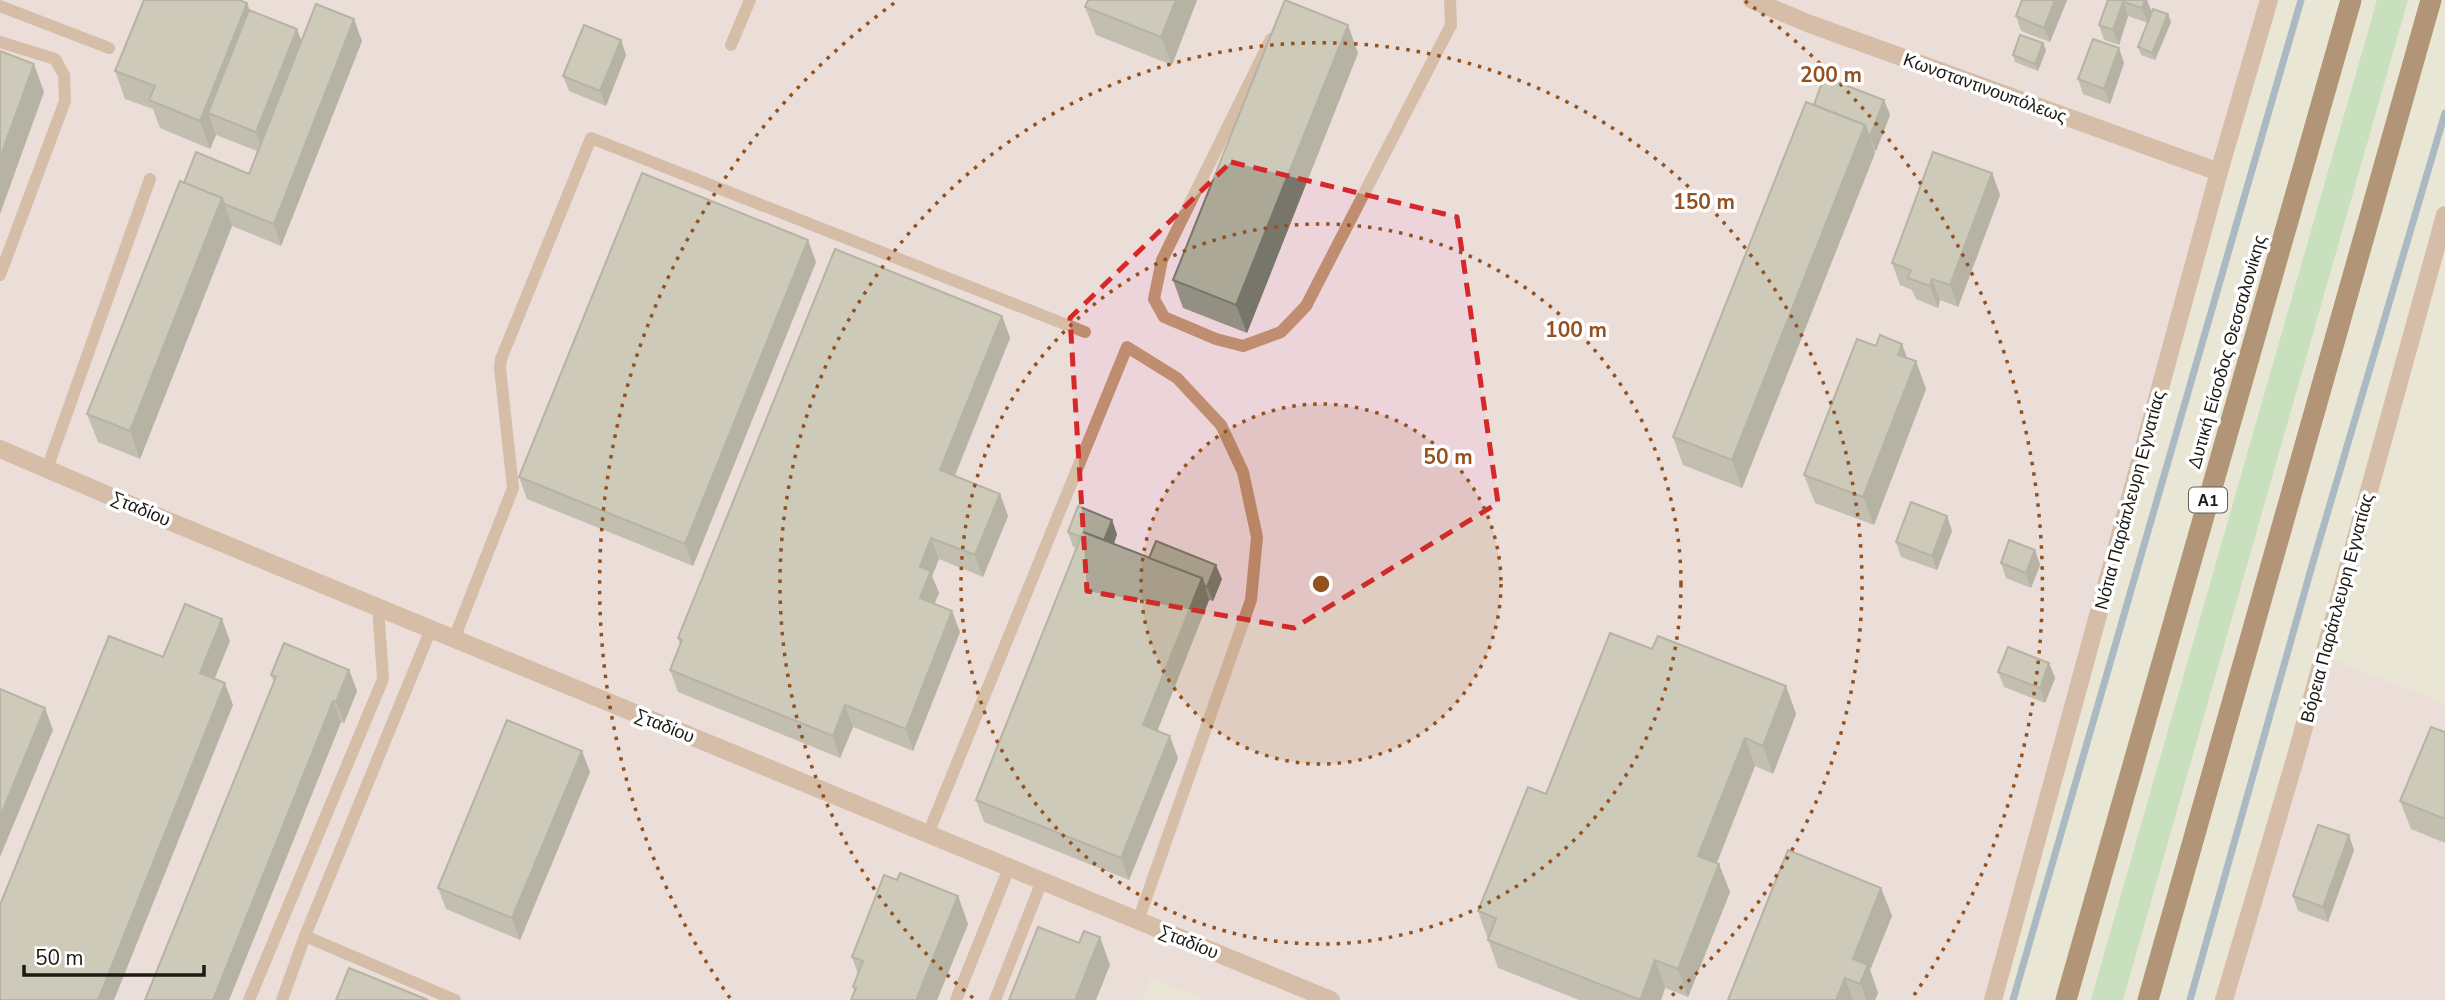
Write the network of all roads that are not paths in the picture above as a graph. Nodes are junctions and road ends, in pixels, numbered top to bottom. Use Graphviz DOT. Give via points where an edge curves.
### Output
graph roads {
  1 [pos="750,0"];
  2 [pos="1450,0"];
  3 [pos="1752,0"];
  4 [pos="2269,0"];
  5 [pos="2351,0"];
  6 [pos="2431,0"];
  7 [pos="0,6"];
  8 [pos="1278,25"];
  9 [pos="0,42"];
  10 [pos="731,45"];
  11 [pos="109,48"];
  12 [pos="2219,172"];
  13 [pos="150,179"];
  14 [pos="2445,215"];
  15 [pos="2438,264"];
  16 [pos="0,275"];
  17 [pos="1085,332"];
  18 [pos="0,449"];
  19 [pos="47,469"];
  20 [pos="377,607"];
  21 [pos="431,629"];
  22 [pos="454,639"];
  23 [pos="928,834"];
  24 [pos="1009,868"];
  25 [pos="1042,881"];
  26 [pos="1138,920"];
  27 [pos="305,936"];
  28 [pos="249,1000"];
  29 [pos="282,1000"];
  30 [pos="455,1000"];
  31 [pos="956,1000"];
  32 [pos="995,1000"];
  33 [pos="1331,1000"];
  34 [pos="1993,1000"];
  35 [pos="2066,1000"];
  36 [pos="2148,1000"];
  37 [pos="2224,1000"];
  1 -- 10 [label="lane"];
  2 -- 8 [label="lane" via="1451,25 1306,306 1281,332 1243,346 1216,340 1164,317 1154,299 1162,260"];
  3 -- 12 [label="street, Κωνσταντινουπόλεως"];
  4 -- 12 [label="street, Νότια Παράπλευρη Εγνατίας"];
  5 -- 35 [label="highway, Δυτική Είσοδος Θεσσαλονίκης / Α1"];
  6 -- 36 [label="highway"];
  7 -- 11 [label="lane"];
  9 -- 16 [label="lane" via="55,59 64,75 65,101"];
  12 -- 34 [label="street, Νότια Παράπλευρη Εγνατίας"];
  13 -- 19 [label="lane"];
  14 -- 15 [label="street, Βόρεια Παράπλευρη Εγνατίας"];
  15 -- 37 [label="street, Βόρεια Παράπλευρη Εγνατίας"];
  17 -- 22 [label="lane" via="591,138 501,362 513,488"];
  18 -- 19 [label="street, Σταδίου"];
  19 -- 20 [label="street, Σταδίου"];
  20 -- 21 [label="street, Σταδίου"];
  20 -- 28 [label="lane" via="383,679"];
  21 -- 22 [label="street, Σταδίου"];
  21 -- 27 [label="lane"];
  22 -- 23 [label="street, Σταδίου"];
  23 -- 24 [label="street, Σταδίου"];
  23 -- 26 [label="lane" via="1126,347 1177,378 1221,425 1243,472 1257,537 1251,600"];
  24 -- 25 [label="street, Σταδίου"];
  24 -- 31 [label="lane"];
  25 -- 26 [label="street, Σταδίου"];
  25 -- 32 [label="lane"];
  26 -- 33 [label="street, Σταδίου"];
  27 -- 29 [label="lane"];
  27 -- 30 [label="lane"];
}
